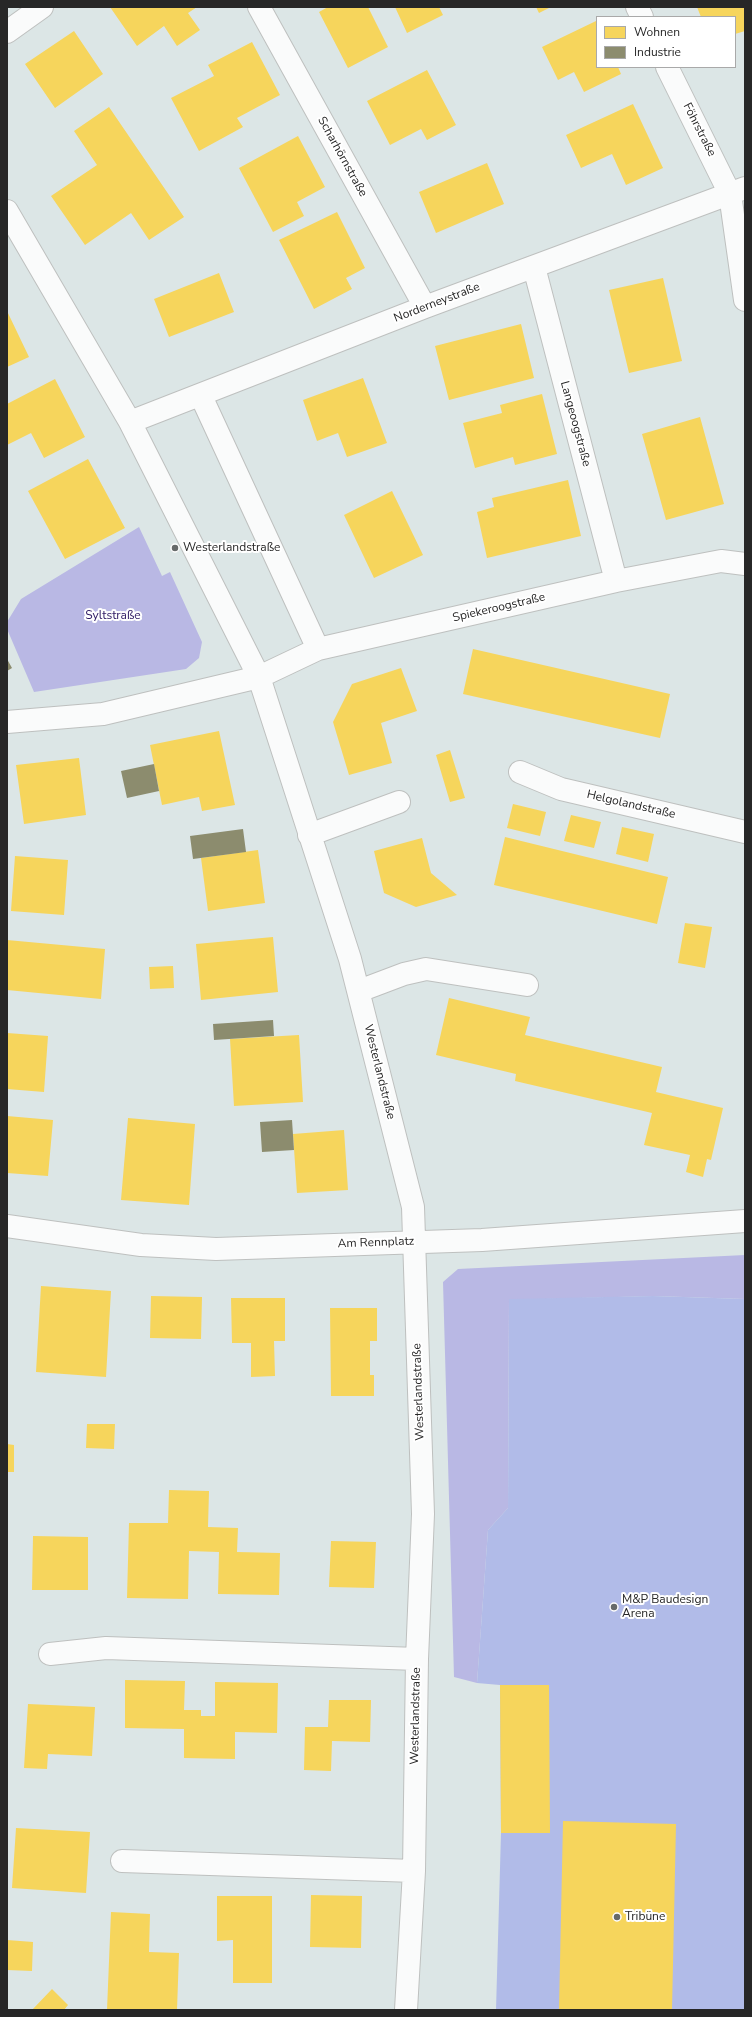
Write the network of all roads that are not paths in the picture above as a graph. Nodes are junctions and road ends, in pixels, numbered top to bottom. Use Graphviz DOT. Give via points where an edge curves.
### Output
graph roads {
  1 [pos="42,7"];
  2 [pos="260,7"];
  3 [pos="637,7"];
  4 [pos="642,16"];
  5 [pos="7,32"];
  6 [pos="668,68"];
  7 [pos="738,191"];
  8 [pos="7,211"];
  9 [pos="534,267"];
  10 [pos="745,300"];
  11 [pos="425,307"];
  12 [pos="201,396"];
  13 [pos="130,422"];
  14 [pos="745,564"];
  15 [pos="616,581"];
  16 [pos="318,649"];
  17 [pos="259,677"];
  18 [pos="7,722"];
  19 [pos="520,772"];
  20 [pos="399,802"];
  21 [pos="745,832"];
  22 [pos="310,835"];
  23 [pos="526,985"];
  24 [pos="359,991"];
  25 [pos="745,1221"];
  26 [pos="7,1226"];
  27 [pos="414,1242"];
  28 [pos="50,1654"];
  29 [pos="417,1658"];
  30 [pos="122,1861"];
  31 [pos="414,1871"];
  32 [pos="406,2010"];
  1 -- 5 [label="street"];
  2 -- 11 [label="street, Scharhörnstraße"];
  3 -- 4 [label="street"];
  6 -- 7 [label="street, Föhrstraße"];
  7 -- 9 [label="street, Norderneystraße"];
  7 -- 10 [label="street"];
  8 -- 13 [label="street, Westerlandstraße"];
  9 -- 11 [label="street, Norderneystraße"];
  9 -- 15 [label="street, Langeoogstraße"];
  11 -- 12 [label="street, Norderneystraße"];
  12 -- 13 [label="street, Norderneystraße"];
  12 -- 16 [label="street"];
  13 -- 17 [label="street, Westerlandstraße"];
  14 -- 15 [label="street, Spiekeroogstraße" via="721,561"];
  15 -- 16 [label="street, Spiekeroogstraße"];
  16 -- 17 [label="street, Spiekeroogstraße"];
  17 -- 18 [label="street" via="103,714"];
  17 -- 22 [label="street, Westerlandstraße"];
  19 -- 21 [label="street, Helgolandstraße" via="561,789"];
  20 -- 22 [label="street"];
  22 -- 24 [label="street, Westerlandstraße"];
  23 -- 24 [label="street" via="426,969 404,974"];
  24 -- 27 [label="street, Westerlandstraße" via="413,1207"];
  25 -- 27 [label="street, Am Rennplatz" via="482,1240"];
  26 -- 27 [label="street, Am Rennplatz" via="141,1245 216,1250"];
  27 -- 29 [label="street, Westerlandstraße" via="423,1514"];
  28 -- 29 [label="street" via="106,1648"];
  29 -- 31 [label="street, Westerlandstraße"];
  30 -- 31 [label="street"];
  31 -- 32 [label="street, Westerlandstraße"];
}
